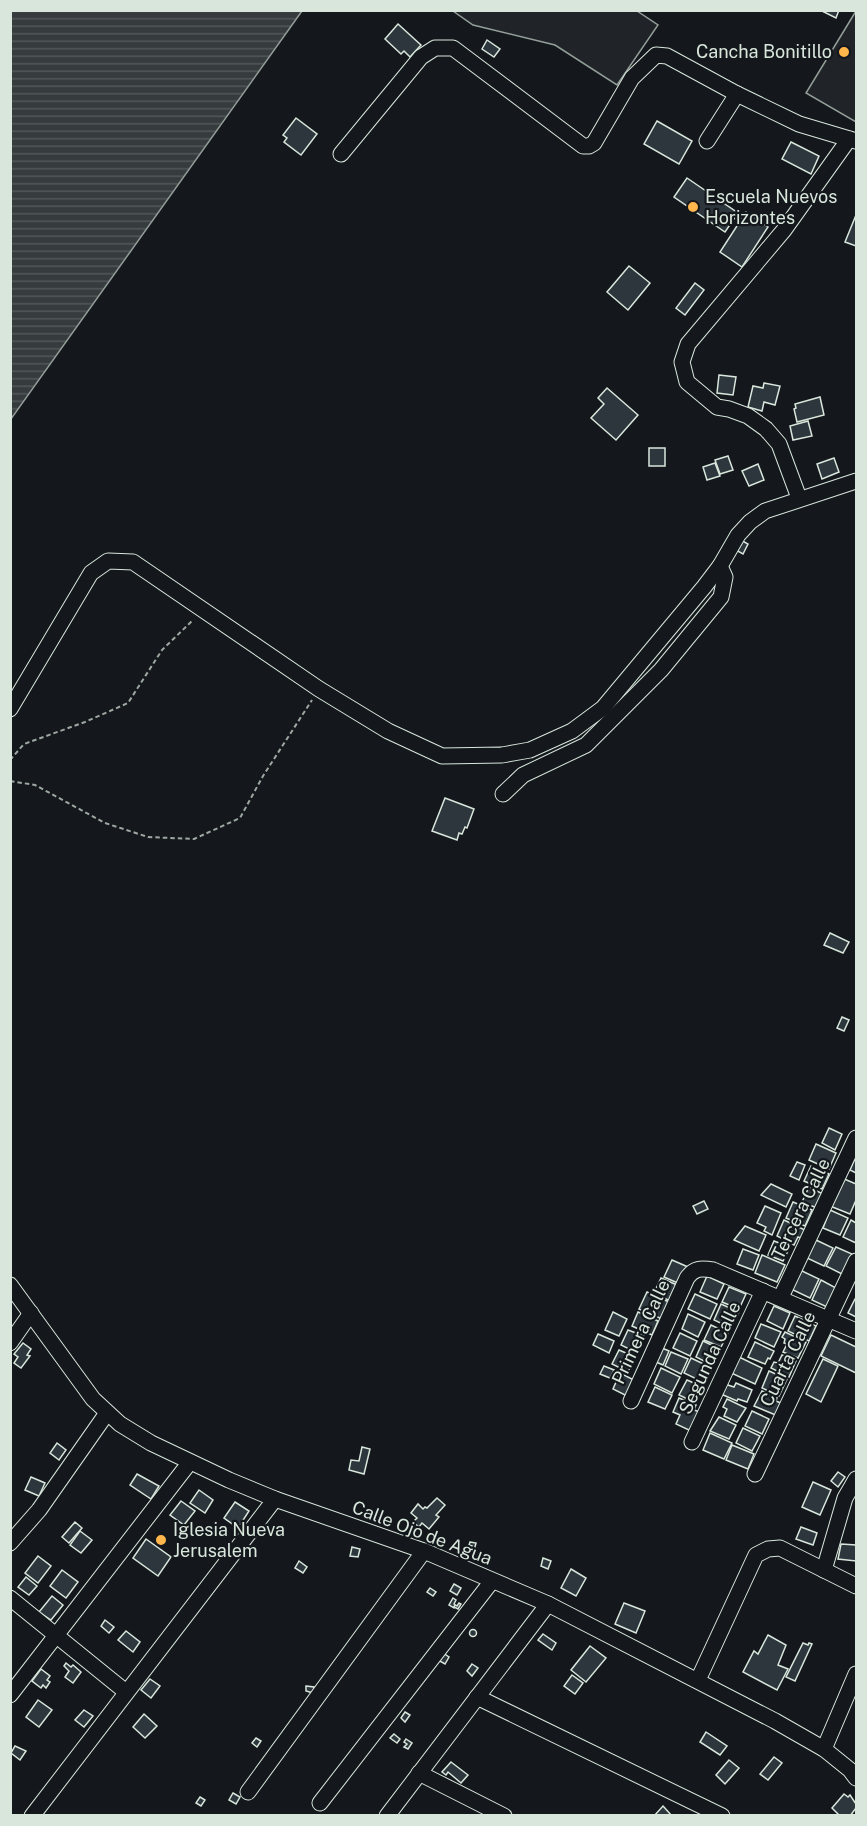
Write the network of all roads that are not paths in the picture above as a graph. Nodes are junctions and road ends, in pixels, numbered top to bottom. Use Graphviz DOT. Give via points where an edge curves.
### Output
graph roads {
  1 [pos="737,94"];
  2 [pos="853,140"];
  3 [pos="707,141"];
  4 [pos="341,153"];
  5 [pos="856,481"];
  6 [pos="799,498"];
  7 [pos="720,566"];
  8 [pos="10,709"];
  9 [pos="503,794"];
  10 [pos="856,1138"];
  11 [pos="856,1261"];
  12 [pos="10,1285"];
  13 [pos="763,1291"];
  14 [pos="781,1297"];
  15 [pos="31,1313"];
  16 [pos="829,1319"];
  17 [pos="856,1331"];
  18 [pos="10,1343"];
  19 [pos="631,1401"];
  20 [pos="107,1413"];
  21 [pos="692,1442"];
  22 [pos="190,1462"];
  23 [pos="755,1474"];
  24 [pos="856,1479"];
  25 [pos="275,1499"];
  26 [pos="10,1543"];
  27 [pos="424,1551"];
  28 [pos="824,1570"];
  29 [pos="492,1581"];
  30 [pos="856,1586"];
  31 [pos="10,1598"];
  32 [pos="548,1604"];
  33 [pos="57,1637"];
  34 [pos="856,1674"];
  35 [pos="698,1680"];
  36 [pos="126,1692"];
  37 [pos="10,1695"];
  38 [pos="477,1697"];
  39 [pos="824,1749"];
  40 [pos="419,1773"];
  41 [pos="856,1778"];
  42 [pos="248,1791"];
  43 [pos="320,1803"];
  44 [pos="32,1815"];
  45 [pos="387,1815"];
  46 [pos="504,1815"];
  47 [pos="722,1815"];
  1 -- 2 [label="street" via="799,124"];
  1 -- 3 [label="street"];
  1 -- 4 [label="street" via="667,56 656,55 632,78 594,143 583,146 453,48 435,48 421,57"];
  2 -- 6 [label="street" via="688,344 682,362 687,382 717,407 748,416 779,444"];
  5 -- 6 [label="street"];
  6 -- 7 [label="street" via="765,511 750,522"];
  7 -- 8 [label="street" via="603,708 572,731 530,750 502,755 442,756 388,731 319,689 133,562 108,561 91,573"];
  7 -- 9 [label="street" via="725,577 721,597 661,670 585,745 523,775"];
  10 -- 14 [label="street, Tercera Calle"];
  11 -- 16 [label="street, Cuarta Calle"];
  12 -- 15 [label="street, Calle Ojo de Agua"];
  13 -- 14 [label="street"];
  13 -- 19 [label="street, Primera Calle" via="713,1270 692,1271"];
  13 -- 21 [label="street, Segunda Calle"];
  14 -- 16 [label="street"];
  15 -- 18 [label="street"];
  15 -- 20 [label="street, Calle Ojo de Agua" via="80,1383"];
  16 -- 17 [label="street"];
  16 -- 23 [label="street, Cuarta Calle"];
  20 -- 22 [label="street, Calle Ojo de Agua" via="151,1443"];
  20 -- 26 [label="street" via="39,1510"];
  22 -- 25 [label="street, Calle Ojo de Agua"];
  22 -- 33 [label="street"];
  24 -- 28 [label="street" via="844,1498"];
  25 -- 27 [label="street, Calle Ojo de Agua"];
  25 -- 36 [label="street"];
  27 -- 29 [label="street, Calle Ojo de Agua"];
  27 -- 42 [label="street"];
  28 -- 30 [label="street"];
  28 -- 35 [label="street" via="780,1548 756,1555"];
  29 -- 32 [label="street, Calle Ojo de Agua"];
  29 -- 43 [label="street"];
  31 -- 33 [label="street"];
  32 -- 35 [label="street, Calle Ojo de Agua"];
  32 -- 38 [label="street"];
  33 -- 36 [label="street"];
  33 -- 37 [label="street"];
  34 -- 39 [label="street"];
  35 -- 39 [label="street, Calle Ojo de Agua"];
  36 -- 44 [label="street"];
  38 -- 40 [label="street"];
  38 -- 47 [label="street"];
  39 -- 41 [label="street, Calle Ojo de Agua"];
  40 -- 45 [label="street"];
  40 -- 46 [label="street"];
}
